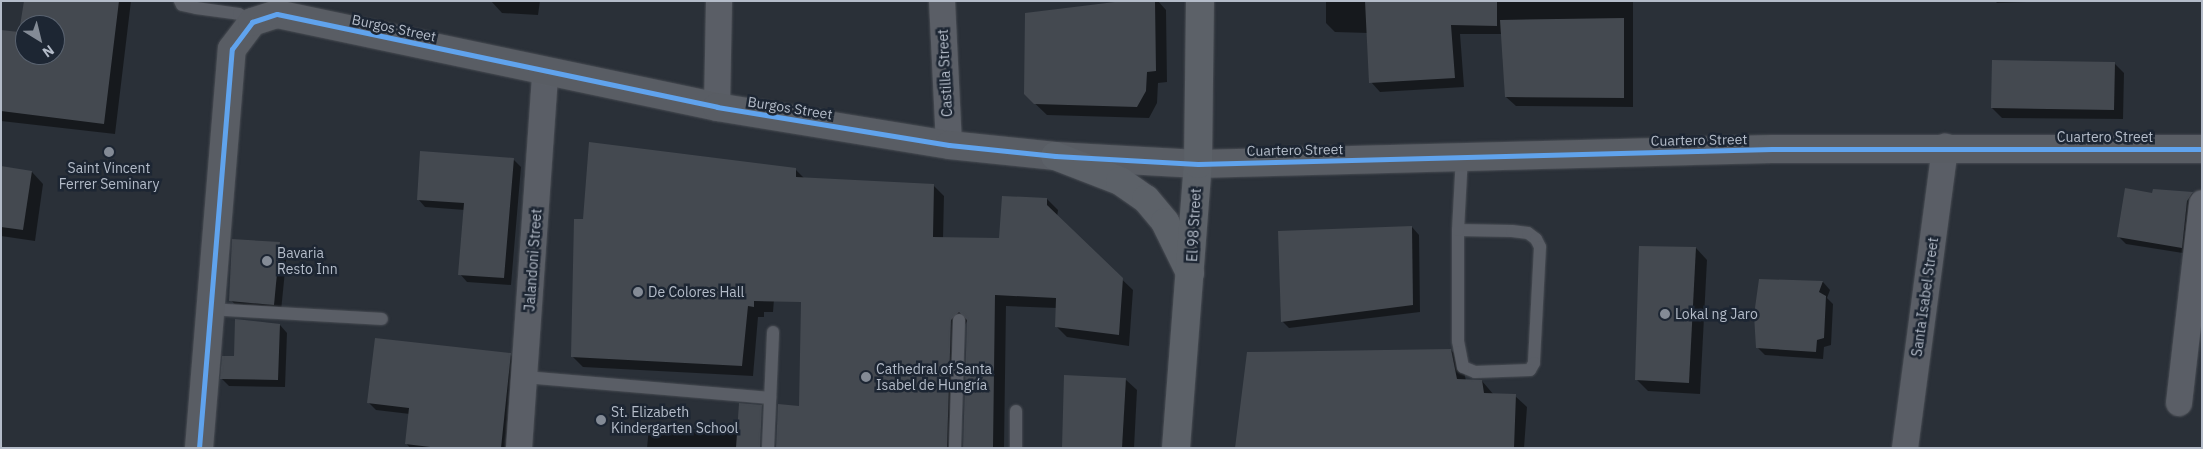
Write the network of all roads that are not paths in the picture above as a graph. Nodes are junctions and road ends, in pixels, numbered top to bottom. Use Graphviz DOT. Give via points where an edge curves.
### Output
graph roads {
  1 [pos="180,1"];
  2 [pos="719,1"];
  3 [pos="942,1"];
  4 [pos="1200,1"];
  5 [pos="252,22"];
  6 [pos="545,73"];
  7 [pos="717,107"];
  8 [pos="949,145"];
  9 [pos="1945,147"];
  10 [pos="2202,149"];
  11 [pos="1055,156"];
  12 [pos="1462,157"];
  13 [pos="1198,164"];
  14 [pos="2202,203"];
  15 [pos="1458,230"];
  16 [pos="1191,274"];
  17 [pos="210,309"];
  18 [pos="382,318"];
  19 [pos="959,320"];
  20 [pos="773,332"];
  21 [pos="525,377"];
  22 [pos="770,398"];
  23 [pos="2179,403"];
  24 [pos="1016,411"];
  25 [pos="199,448"];
  26 [pos="519,448"];
  27 [pos="768,448"];
  28 [pos="954,448"];
  29 [pos="1016,448"];
  30 [pos="1176,448"];
  31 [pos="1905,448"];
  1 -- 5 [label="lane" via="182,5 239,14"];
  2 -- 7 [label="street"];
  3 -- 8 [label="street, Castilla Street"];
  4 -- 13 [label="main road, El 98 Street"];
  5 -- 6 [label="street, Burgos Street" via="277,14"];
  5 -- 17 [label="street" via="232,49"];
  6 -- 7 [label="street, Burgos Street"];
  6 -- 21 [label="street, Jalandoni Street"];
  7 -- 8 [label="street, Burgos Street"];
  8 -- 11 [label="street, Burgos Street"];
  9 -- 10 [label="street, Cuartero Street"];
  9 -- 12 [label="street, Cuartero Street"];
  9 -- 31 [label="street, Santa Isabel Street"];
  11 -- 13 [label="street, Burgos Street"];
  11 -- 16 [label="main road" via="1120,181 1146,199 1165,222"];
  12 -- 13 [label="street, Cuartero Street"];
  12 -- 15 [label="lane"];
  13 -- 16 [label="main road, El 98 Street"];
  14 -- 23 [label="street"];
  15 -- 15 [label="lane" via="1458,341 1462,367 1475,372 1530,370 1534,358 1540,247 1536,239 1528,233 1512,231"];
  16 -- 30 [label="main road, El 98 Street"];
  17 -- 18 [label="lane"];
  17 -- 25 [label="street"];
  19 -- 28 [label="lane"];
  20 -- 22 [label="lane"];
  21 -- 22 [label="lane"];
  21 -- 26 [label="street, Jalandoni Street"];
  22 -- 27 [label="lane"];
  24 -- 29 [label="lane"];
}
